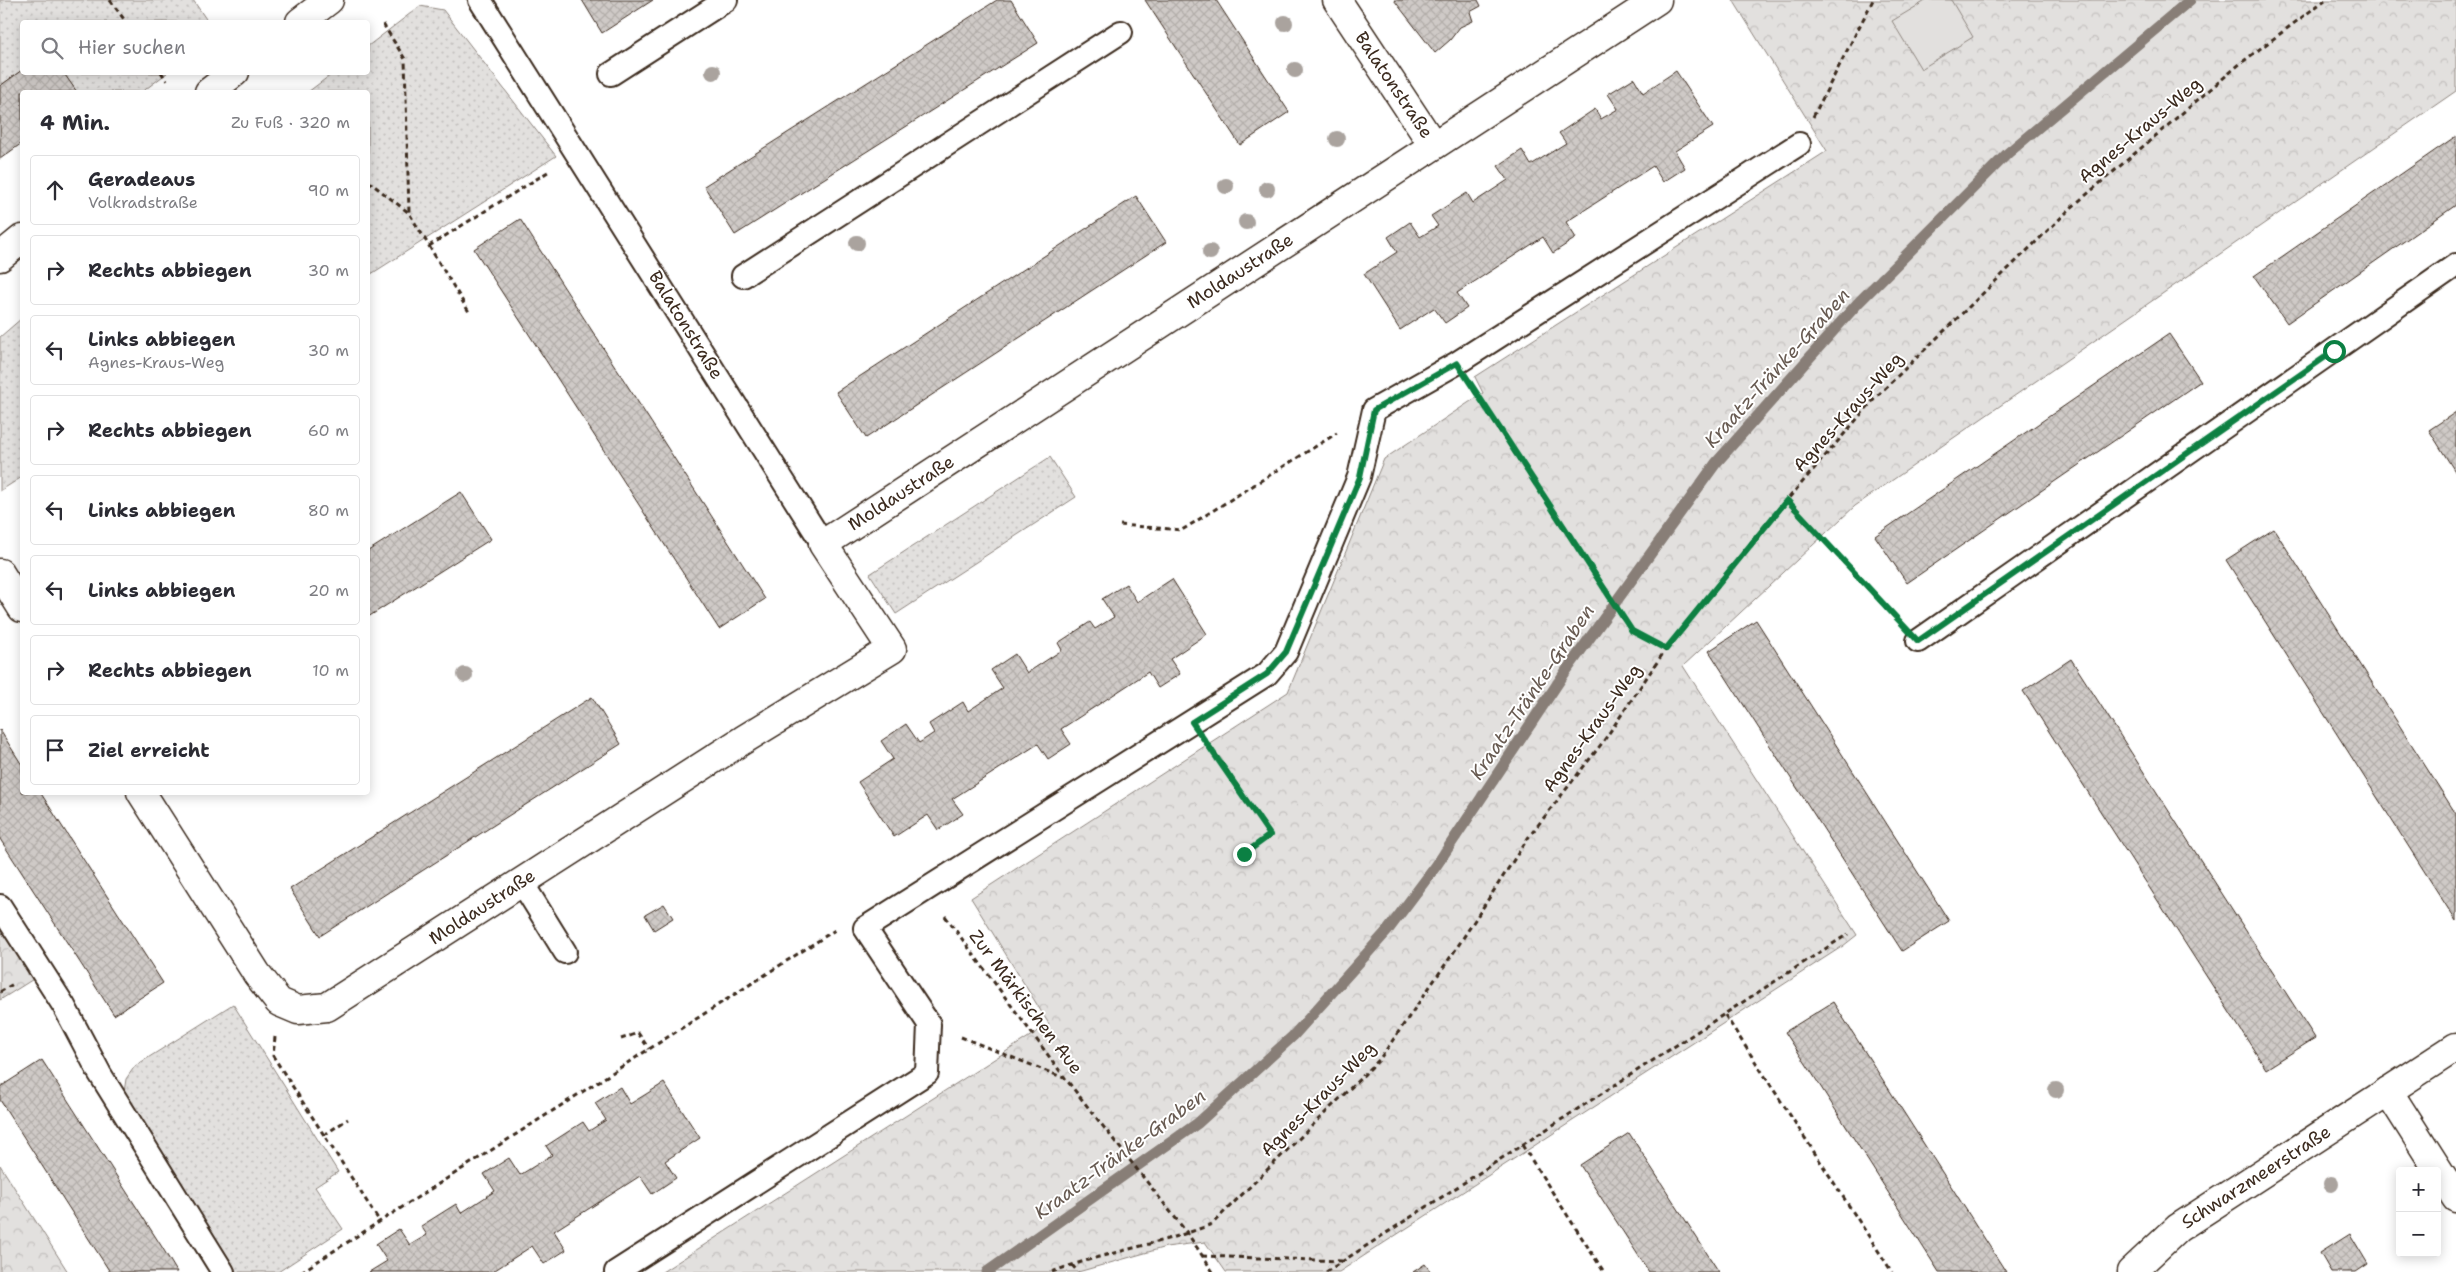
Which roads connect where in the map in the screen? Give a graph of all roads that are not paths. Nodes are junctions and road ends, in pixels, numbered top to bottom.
1 (329, 0) edge
2 (480, 0) edge
3 (726, 0) edge
4 (1337, 0) edge
5 (1658, 0) edge
6 (303, 20) edge
7 (1120, 32) dead end
8 (611, 74) dead end
9 (231, 75) edge
10 (212, 90) edge
11 (1799, 144) road end
12 (1433, 145) junction
13 (20, 241) edge
14 (0, 257) edge
15 (2456, 265) edge
16 (743, 276) dead end
17 (823, 544) junction
18 (0, 573) edge
19 (20, 605) edge
20 (1918, 641) road end
21 (892, 649) joint
22 (143, 795) edge
23 (521, 881) junction
24 (0, 906) edge
25 (566, 952) dead end
26 (2456, 1046) edge
27 (2388, 1091) junction
28 (2456, 1198) edge
29 (223, 1272) edge
30 (616, 1272) edge
31 (2131, 1272) edge

1 - 6 street
2 - 17 lane, Balatonstraße
3 - 8 lane
4 - 12 street, Balatonstraße
5 - 12 street, Moldaustraße
7 - 16 lane
9 - 10 street
11 - 30 lane
12 - 17 street, Moldaustraße
13 - 14 street
15 - 20 lane
17 - 21 street, Balatonstraße
18 - 19 street
21 - 23 street, Moldaustraße
22 - 23 street, Moldaustraße
23 - 25 lane
24 - 29 lane
26 - 27 street, Schwarzmeerstraße
27 - 28 street
27 - 31 street, Schwarzmeerstraße

